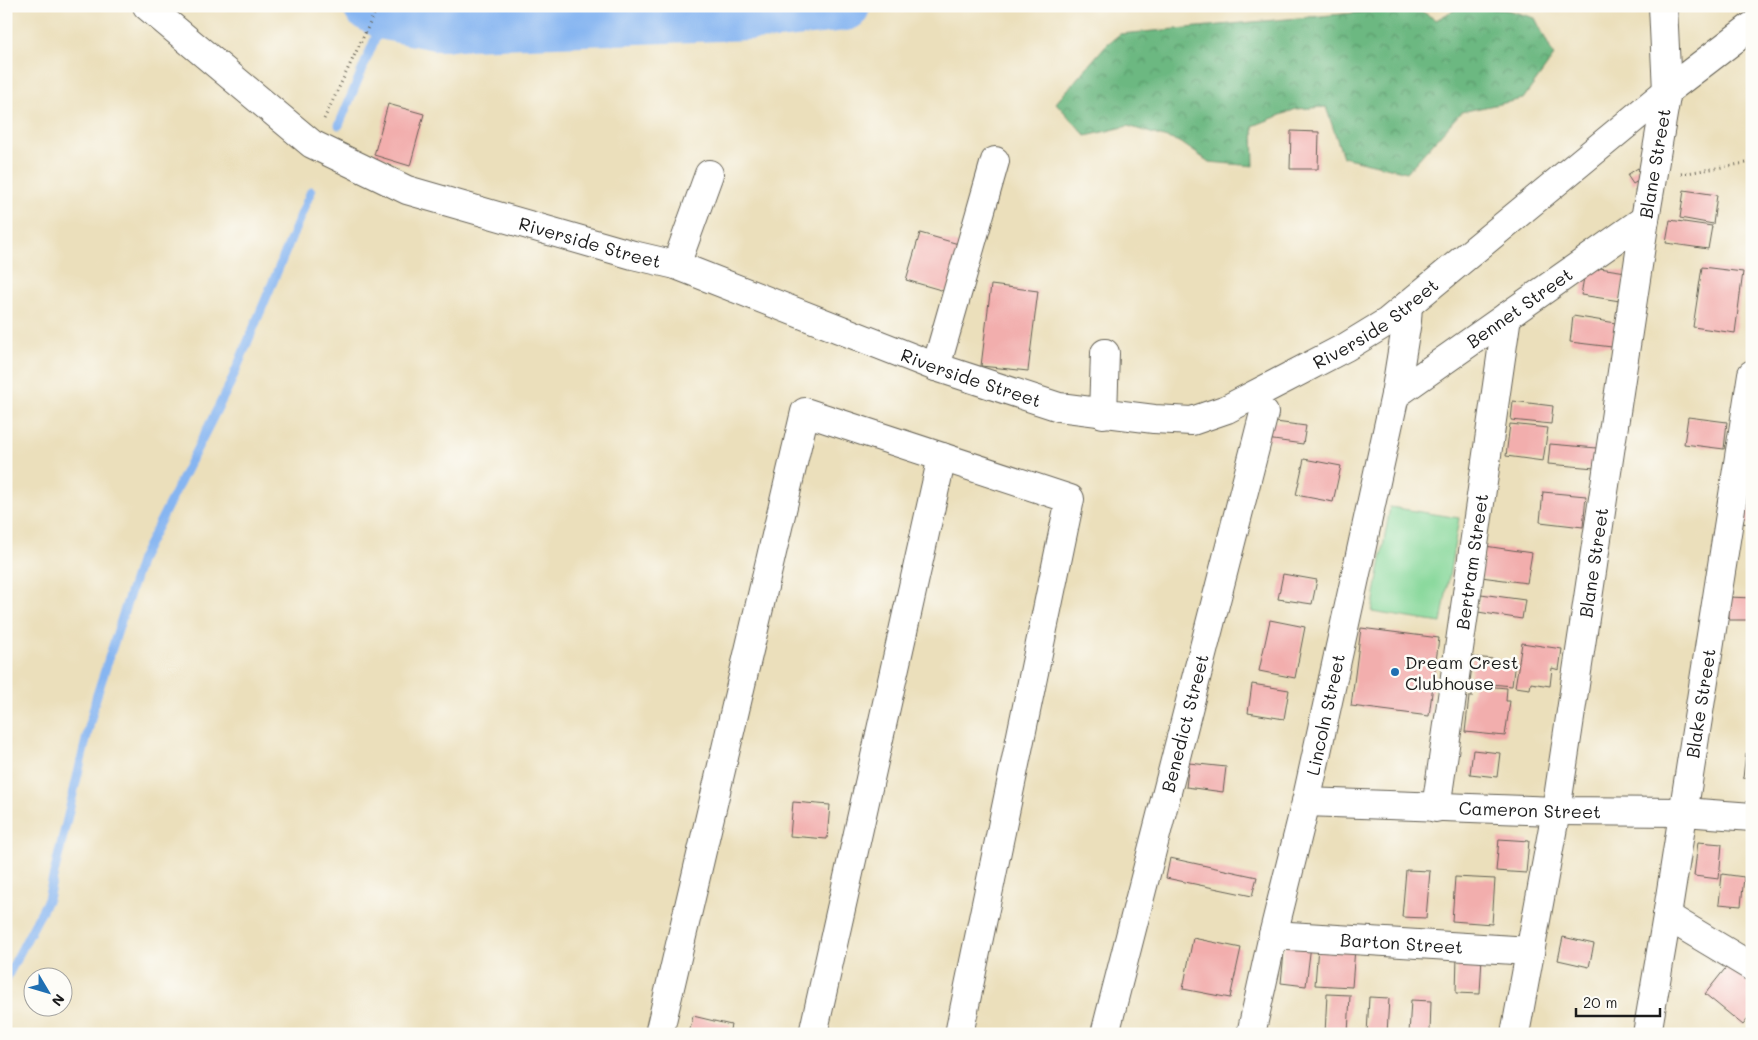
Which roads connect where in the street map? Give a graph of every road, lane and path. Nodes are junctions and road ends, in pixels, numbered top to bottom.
1 (147, 6) edge
2 (378, 6) edge
3 (1662, 6) edge
4 (1752, 26) edge
5 (1667, 90) junction
6 (312, 144) junction
7 (995, 161) dead end
8 (1752, 162) edge
9 (709, 174) dead end
10 (1652, 180) junction
11 (1645, 219) junction
12 (676, 266) junction
13 (1408, 305) junction
14 (1507, 316) junction
15 (1105, 353) dead end
16 (936, 367) junction
17 (1751, 382) edge
18 (1395, 395) junction
19 (1264, 413) dead end
20 (1102, 414) junction
21 (942, 457) junction
22 (1306, 802) junction
23 (1436, 808) junction
24 (1556, 811) junction
25 (1684, 812) junction
26 (1752, 817) edge
27 (1667, 916) junction
28 (1272, 935) junction
29 (1530, 951) junction
30 (1752, 967) edge
31 (659, 1034) edge
32 (813, 1034) edge
33 (959, 1034) edge
34 (1105, 1034) edge
35 (1251, 1034) edge
36 (1515, 1034) edge
37 (1647, 1034) edge

1 - 6 street, Riverside Street
2 - 6 path
3 - 5 street, Blane Street
4 - 5 street, Riverside Street
5 - 10 street, Blane Street
5 - 13 street, Riverside Street
6 - 12 street, Riverside Street
7 - 16 street
8 - 10 path
9 - 12 street
10 - 11 street, Blane Street
11 - 14 street, Bennet Street
11 - 24 street, Blane Street
12 - 16 street, Riverside Street
13 - 18 street, Lincoln Street
13 - 20 street, Riverside Street
14 - 18 street, Bennet Street
14 - 23 street, Bertram Street
15 - 20 street
16 - 20 street, Riverside Street
17 - 25 street, Blake Street
18 - 22 street, Lincoln Street
19 - 34 street, Benedict Street
21 - 31 street
21 - 32 street
21 - 33 street
22 - 23 street, Cameron Street
22 - 28 street, Lincoln Street
23 - 24 street, Cameron Street
24 - 25 street, Cameron Street
24 - 29 street, Blane Street
25 - 26 street, Cameron Street
25 - 27 street, Blake Street
27 - 30 street
27 - 37 street, Blake Street
28 - 29 street, Barton Street
28 - 35 street, Lincoln Street
29 - 36 street, Blane Street

